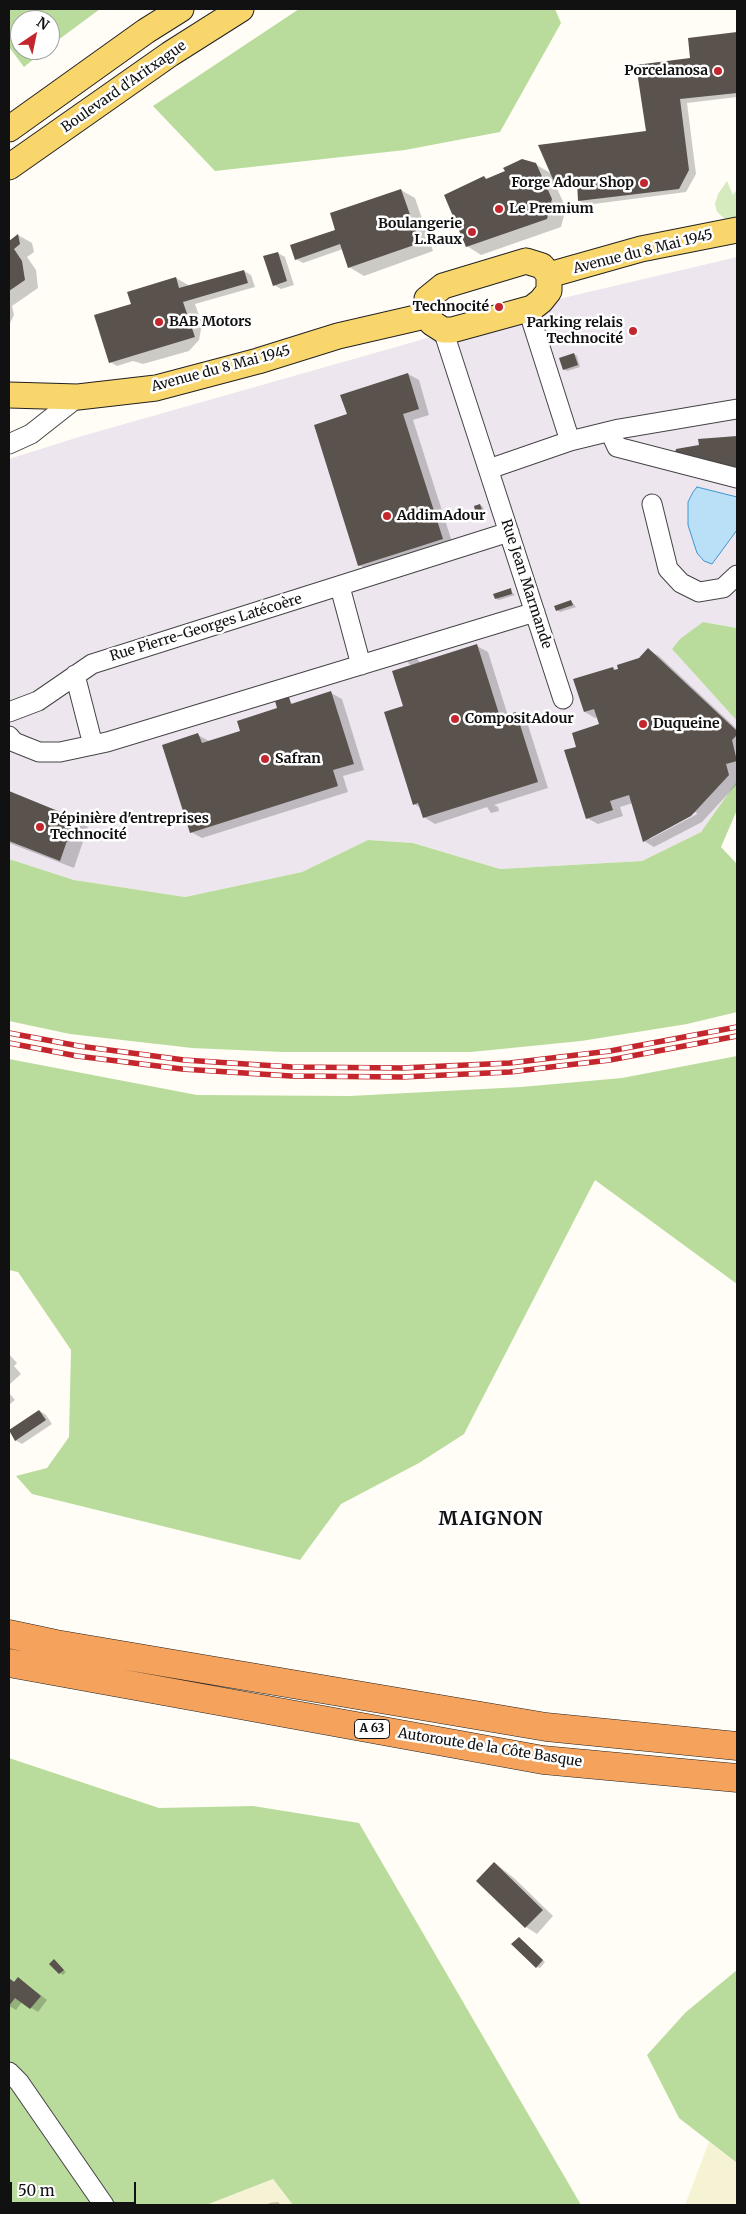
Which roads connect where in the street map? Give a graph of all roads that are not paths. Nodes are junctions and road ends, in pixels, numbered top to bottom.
1 (181, 9) edge
2 (241, 9) edge
3 (9, 129) edge
4 (9, 167) edge
5 (737, 230) edge
6 (549, 276) junction
7 (532, 308) junction
8 (436, 323) junction
9 (9, 395) edge
10 (78, 397) junction
11 (737, 408) edge
12 (610, 432) junction
13 (570, 440) junction
14 (9, 444) edge
15 (489, 469) junction
16 (737, 478) edge
17 (652, 504) dead end
18 (510, 532) junction
19 (737, 575) edge
20 (340, 587) junction
21 (535, 612) junction
22 (361, 665) junction
23 (75, 675) junction
24 (563, 699) dead end
25 (9, 712) edge
26 (9, 736) edge
27 (93, 745) junction
28 (9, 1634) edge
29 (9, 1663) edge
30 (737, 1746) edge
31 (737, 1778) edge
32 (9, 2072) edge
33 (104, 2205) edge

1 - 3 main road
2 - 4 main road, Boulevard d'Aritxague
5 - 6 main road, Avenue du 8 Mai 1945
6 - 7 main road
6 - 8 main road
7 - 8 main road, Avenue du 8 Mai 1945
7 - 13 street
8 - 10 main road, Avenue du 8 Mai 1945
8 - 15 street, Rue Jean Marmande
9 - 10 main road, Avenue du 8 Mai 1945
10 - 14 street
11 - 12 street
12 - 13 street
12 - 16 street
13 - 15 street
15 - 18 street, Rue Jean Marmande
17 - 19 street
18 - 20 street, Rue Pierre-Georges Latécoère
18 - 21 street, Rue Jean Marmande
20 - 22 street
20 - 23 street, Rue Pierre-Georges Latécoère
21 - 22 street
21 - 24 street, Rue Jean Marmande
22 - 27 street
23 - 25 street, Rue Pierre-Georges Latécoère
23 - 27 street
26 - 27 street
28 - 30 highway, A 63
29 - 31 highway, Autoroute de la Côte Basque / A 63
32 - 33 street

